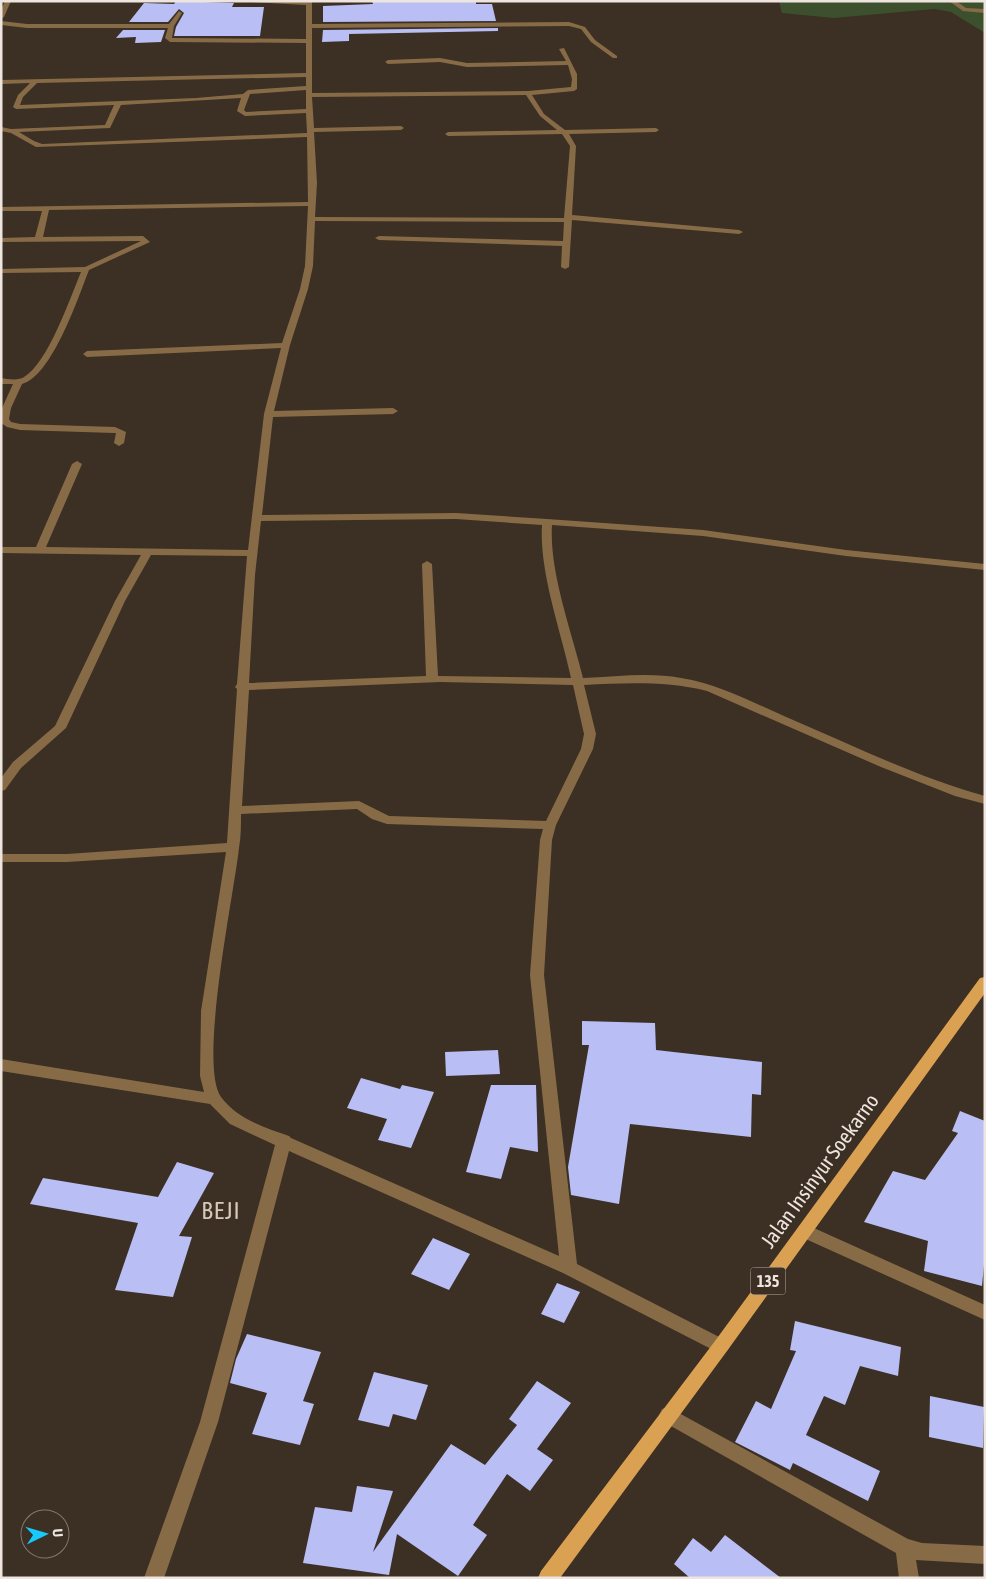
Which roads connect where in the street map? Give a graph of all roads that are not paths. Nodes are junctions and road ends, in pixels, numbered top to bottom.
1 (8, 1) edge
2 (233, 1) edge
3 (952, 1) edge
4 (309, 2) edge
5 (985, 11) edge
6 (179, 12) dead end
7 (1, 17) edge
8 (1, 23) edge
9 (171, 26) junction
10 (310, 26) junction
11 (308, 41) junction
12 (562, 49) dead end
13 (615, 57) dead end
14 (388, 62) dead end
15 (570, 62) junction
16 (1, 82) edge
17 (34, 83) junction
18 (310, 86) junction
19 (528, 93) junction
20 (245, 96) junction
21 (119, 102) junction
22 (310, 111) junction
23 (401, 128) dead end
24 (1, 129) edge
25 (225, 129) dead end
26 (14, 130) junction
27 (656, 130) dead end
28 (564, 132) junction
29 (311, 133) junction
30 (448, 134) dead end
31 (225, 139) junction
32 (313, 204) junction
33 (46, 208) junction
34 (1, 209) edge
35 (311, 219) junction
36 (569, 219) junction
37 (739, 232) dead end
38 (379, 238) dead end
39 (1, 240) edge
40 (38, 240) junction
41 (568, 244) junction
42 (565, 266) dead end
43 (86, 268) junction
44 (1, 271) edge
45 (286, 344) junction
46 (87, 354) dead end
47 (1, 381) edge
48 (19, 382) junction
49 (393, 411) dead end
50 (269, 414) junction
51 (2, 415) edge
52 (119, 443) dead end
53 (76, 464) dead end
54 (257, 518) junction
55 (547, 522) junction
56 (1, 550) edge
57 (40, 550) junction
58 (147, 553) junction
59 (252, 553) junction
60 (426, 564) dead end
61 (985, 567) edge
62 (432, 679) junction
63 (577, 682) junction
64 (242, 687) junction
65 (1, 787) edge
66 (985, 800) edge
67 (236, 810) junction
68 (550, 824) junction
69 (233, 847) junction
70 (1, 858) edge
71 (985, 982) edge
72 (1, 1066) edge
73 (214, 1099) junction
74 (284, 1140) junction
75 (805, 1231) junction
76 (569, 1268) junction
77 (985, 1313) edge
78 (721, 1346) junction
79 (668, 1415) junction
80 (905, 1548) junction
81 (985, 1555) edge
82 (154, 1578) edge
83 (548, 1578) edge
84 (909, 1578) edge

1 - 7 street
2 - 4 street
3 - 5 street
4 - 10 street
6 - 9 street
8 - 9 street
9 - 11 street
10 - 11 street
10 - 13 street
11 - 18 street
12 - 15 street
14 - 15 street
15 - 19 street
16 - 17 street
17 - 18 street
17 - 21 street
18 - 19 street
18 - 20 street
18 - 22 street
19 - 28 street
20 - 21 street
20 - 22 street
21 - 26 street
22 - 29 street
23 - 29 street
24 - 26 street
25 - 31 street
26 - 31 street
27 - 28 street
28 - 30 street
28 - 36 street
29 - 31 street
29 - 32 street
32 - 33 street
32 - 35 street
33 - 34 street
33 - 40 street
35 - 36 street
35 - 45 street
36 - 37 street
36 - 41 street
38 - 41 street
39 - 40 street
40 - 43 street
41 - 42 street
43 - 44 street
43 - 48 street
45 - 46 street
45 - 50 street
47 - 48 street
48 - 51 street
49 - 50 street
50 - 54 street
51 - 52 street
53 - 57 street
54 - 55 street
54 - 59 street
55 - 61 street
55 - 63 street
56 - 57 street
57 - 58 street
58 - 59 street
58 - 65 street
59 - 64 street
60 - 62 street
62 - 63 street
62 - 64 street
63 - 66 street
63 - 68 street
64 - 67 street
67 - 68 street
67 - 69 street
68 - 76 street
69 - 70 street
69 - 73 street
71 - 75 main road, Jalan Insinyur Soekarno / 135
72 - 73 street
73 - 74 street
74 - 76 street
74 - 82 street
75 - 77 street
75 - 78 main road, Jalan Insinyur Soekarno / 135
76 - 78 street
78 - 79 main road, Jalan Insinyur Soekarno / 135
79 - 80 street
79 - 83 main road, Jalan Insinyur Soekarno / 135
80 - 81 street
80 - 84 street

